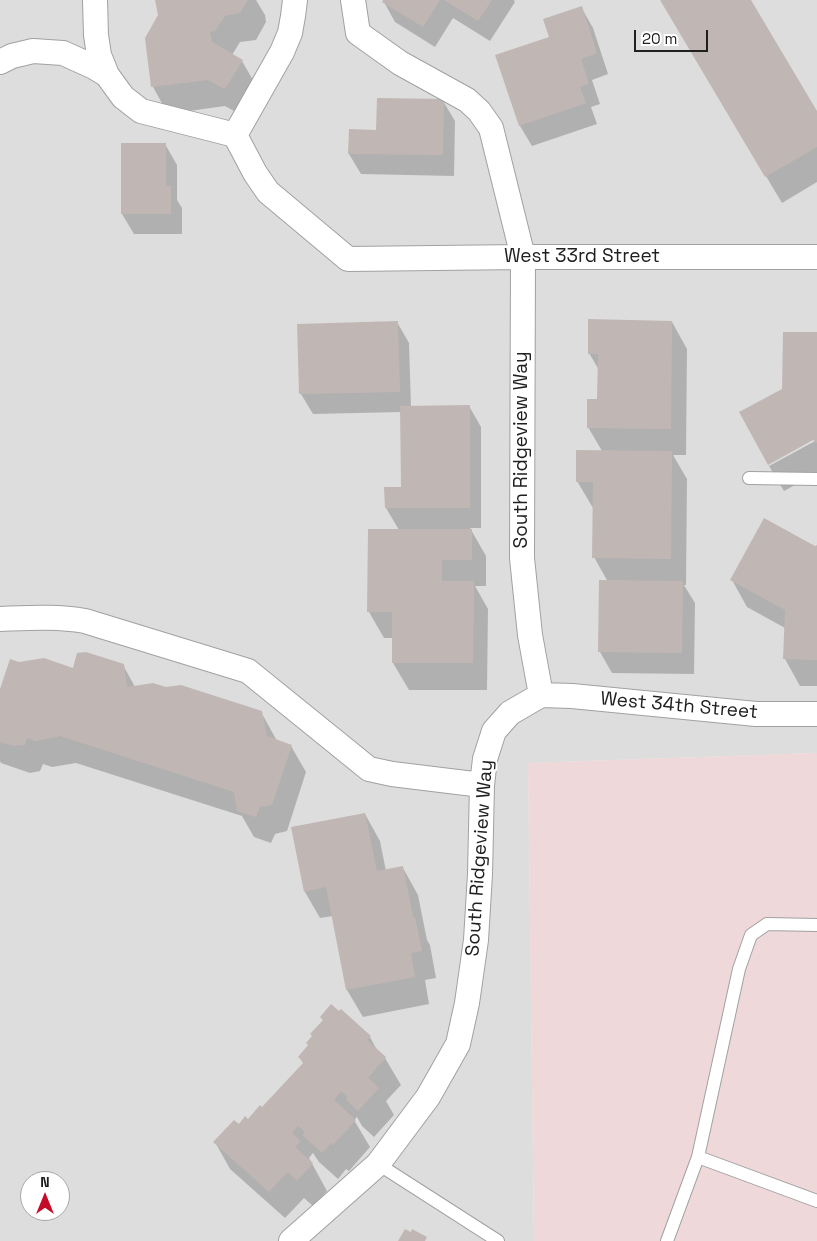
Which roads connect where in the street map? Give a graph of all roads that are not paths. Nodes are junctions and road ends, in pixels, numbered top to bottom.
1 (95, 0) edge
2 (295, 0) edge
3 (353, 0) edge
4 (0, 62) edge
5 (107, 75) junction
6 (235, 135) junction
7 (522, 256) junction
8 (817, 257) edge
9 (749, 478) dead end
10 (817, 479) edge
11 (0, 619) edge
12 (541, 695) junction
13 (817, 714) edge
14 (482, 785) junction
15 (817, 925) edge
16 (698, 1157) junction
17 (378, 1164) junction
18 (817, 1201) edge
19 (291, 1241) edge
20 (498, 1241) edge
21 (667, 1241) edge

1 - 5 street
2 - 6 street
3 - 7 street, South Ridgeview Way
4 - 5 street
5 - 6 street
6 - 7 street, West 33rd Street
7 - 8 street, West 33rd Street
7 - 12 street, South Ridgeview Way
9 - 10 lane
11 - 14 street
12 - 13 street, West 34th Street
12 - 14 street, South Ridgeview Way
14 - 17 street, South Ridgeview Way
15 - 16 lane
16 - 18 lane
16 - 21 lane
17 - 19 street, South Ridgeview Way
17 - 20 lane

